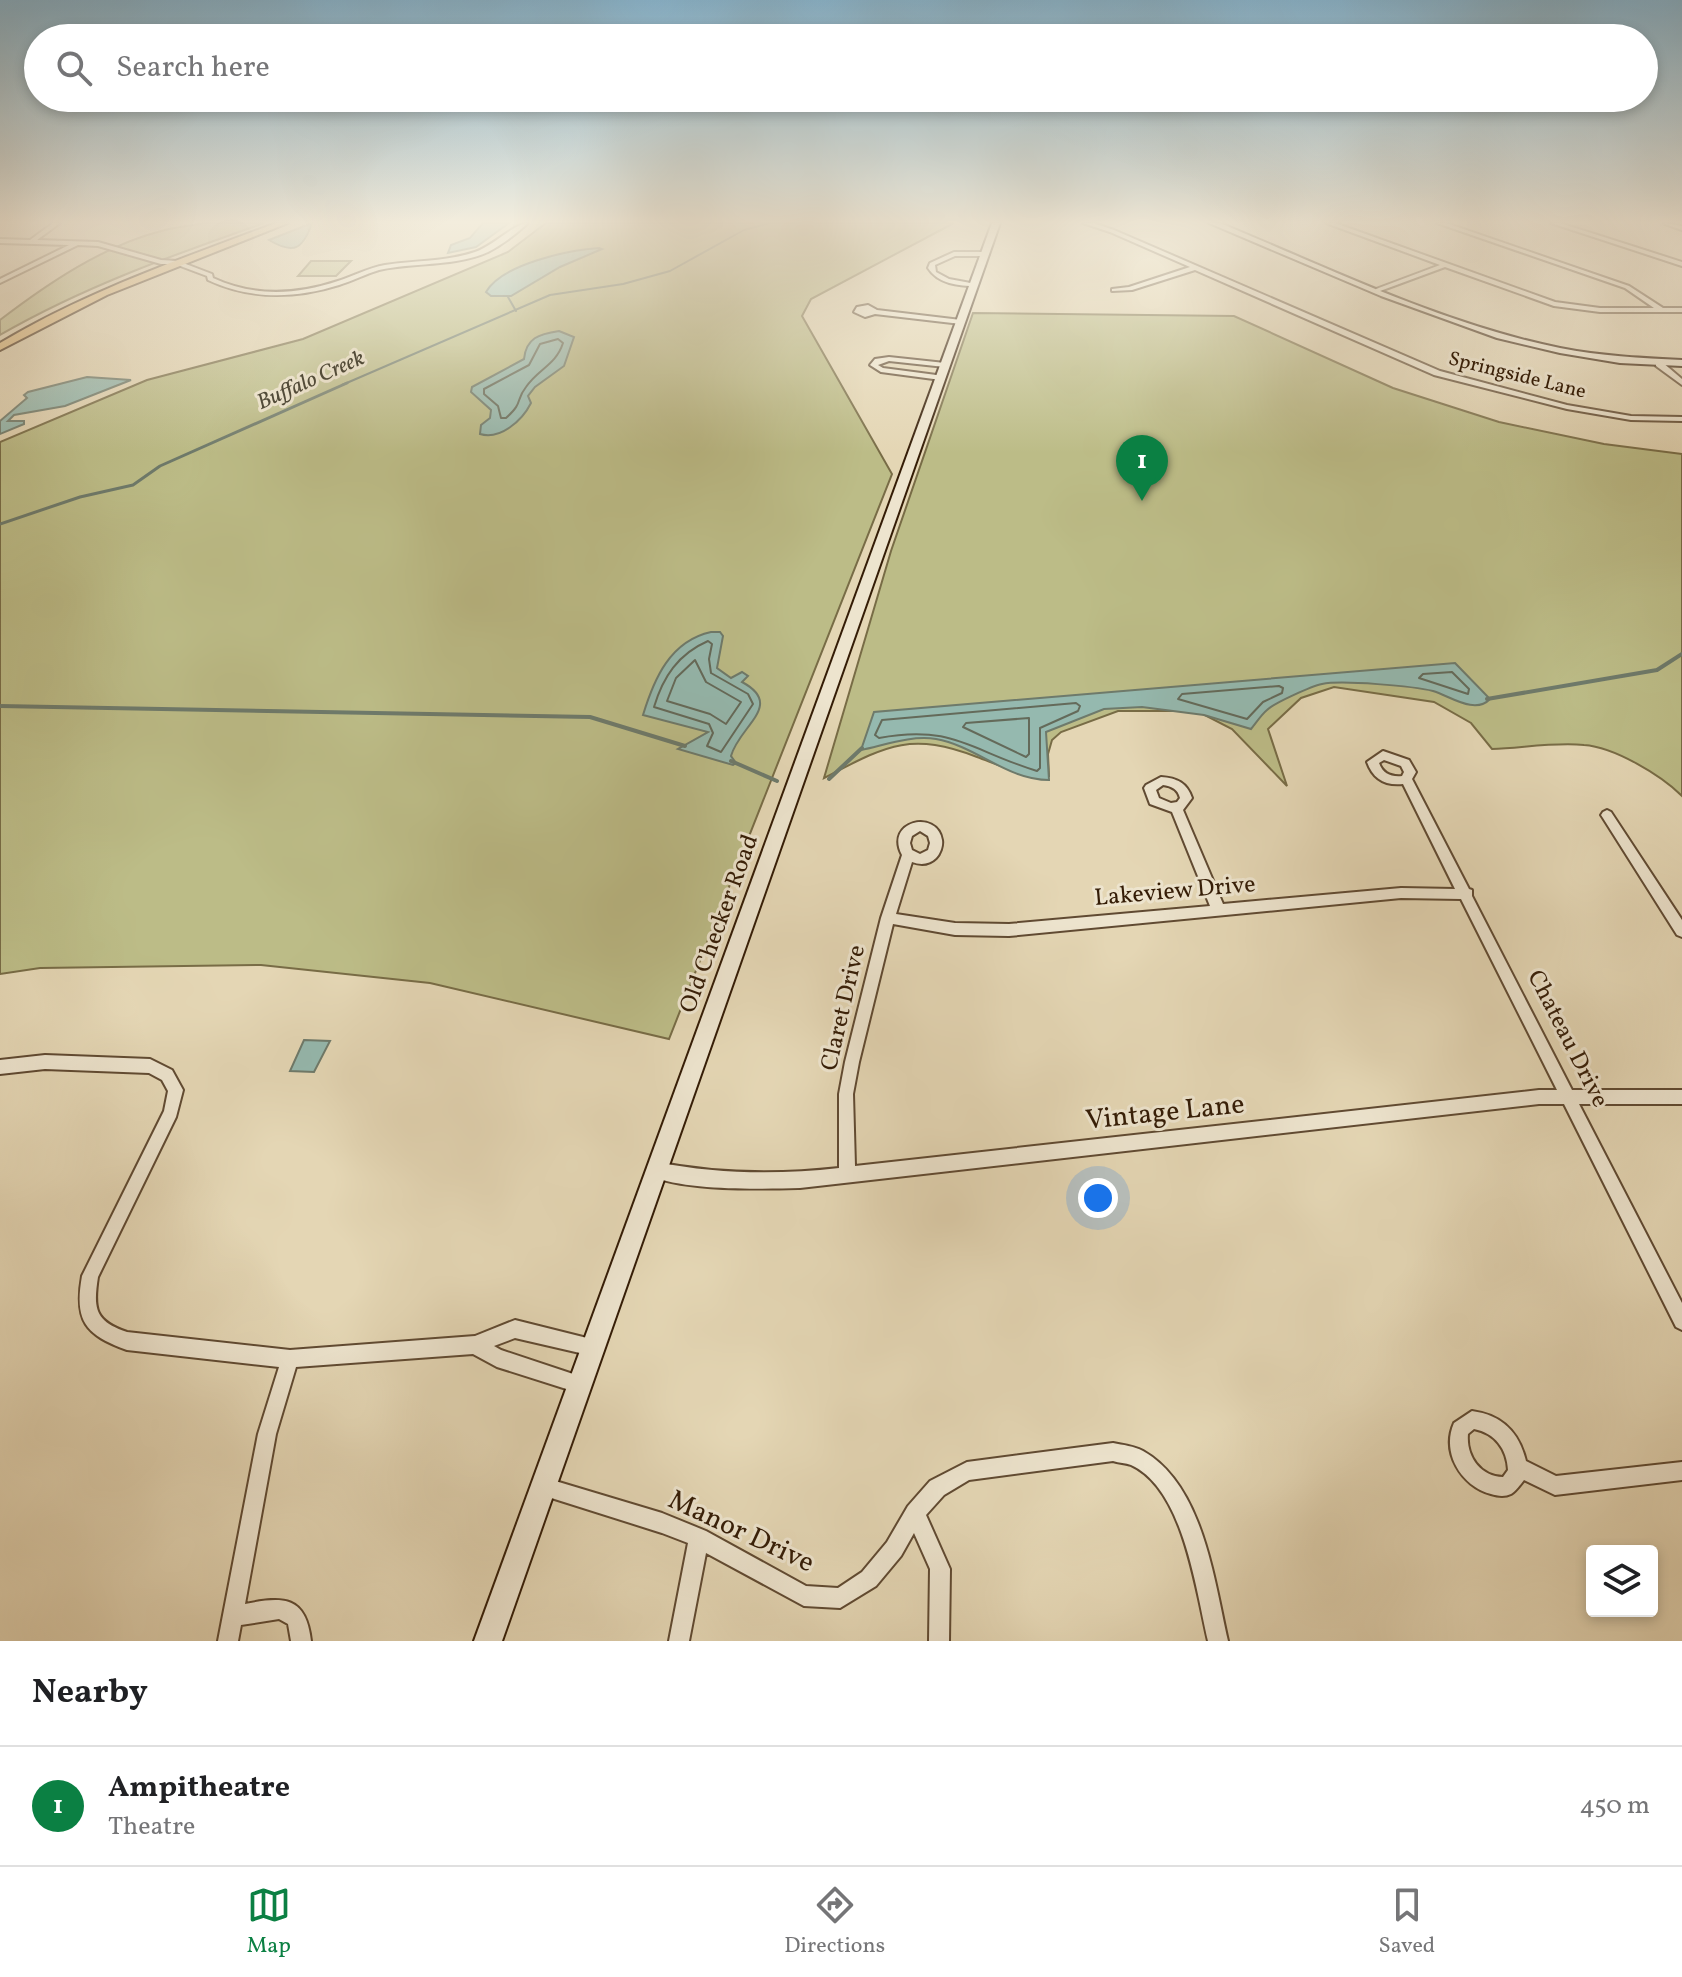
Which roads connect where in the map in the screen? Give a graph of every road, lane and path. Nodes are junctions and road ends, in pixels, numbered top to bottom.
1 (71, 300) edge
2 (88, 300) edge
3 (969, 300) edge
4 (1267, 300) edge
5 (1403, 300) edge
6 (1541, 300) edge
7 (1646, 300) edge
8 (1661, 310) junction
9 (1682, 310) edge
10 (875, 312) dead end
11 (961, 322) junction
12 (0, 337) edge
13 (0, 347) edge
14 (1682, 363) edge
15 (1659, 364) junction
16 (943, 371) junction
17 (1682, 383) edge
18 (1682, 419) edge
19 (1406, 779) dead end
20 (1176, 808) dead end
21 (1607, 815) dead end
22 (908, 854) dead end
23 (1467, 894) junction
24 (1218, 909) junction
25 (888, 918) junction
26 (1682, 931) edge
27 (0, 1067) edge
28 (1569, 1097) junction
29 (1682, 1097) edge
30 (656, 1170) junction
31 (847, 1175) junction
32 (1682, 1321) edge
33 (475, 1345) junction
34 (593, 1347) junction
35 (290, 1359) junction
36 (579, 1384) junction
37 (1518, 1467) dead end
38 (1682, 1471) edge
39 (542, 1486) junction
40 (915, 1513) junction
41 (699, 1538) junction
42 (233, 1616) junction
43 (228, 1641) edge
44 (301, 1641) edge
45 (488, 1641) edge
46 (679, 1641) edge
47 (939, 1641) edge
48 (1218, 1641) edge

1 - 12 main road
2 - 13 main road
3 - 11 street, Old Checker Road
4 - 18 street, Springside Lane
5 - 15 street
6 - 8 street
7 - 8 street
8 - 9 street
10 - 11 street
11 - 16 street, Old Checker Road
14 - 15 street
15 - 17 street
16 - 16 street
16 - 30 street, Old Checker Road
19 - 23 street, Chateau Drive
20 - 24 street
21 - 26 street
22 - 25 street, Claret Drive
23 - 24 street, Lakeview Drive
23 - 28 street, Chateau Drive
24 - 25 street, Lakeview Drive
25 - 31 street, Claret Drive
27 - 35 street
28 - 29 street, Vintage Lane
28 - 31 street, Vintage Lane
28 - 32 street, Chateau Drive
30 - 31 street, Vintage Lane
30 - 34 street, Old Checker Road
33 - 34 street
33 - 35 street
33 - 36 street
34 - 36 street, Old Checker Road
35 - 42 street
36 - 39 street, Old Checker Road
37 - 38 street
39 - 41 street, Manor Drive
39 - 45 street, Old Checker Road
40 - 41 street, Manor Drive
40 - 47 street
40 - 48 street, Manor Drive
41 - 46 street
42 - 43 street
42 - 44 street

